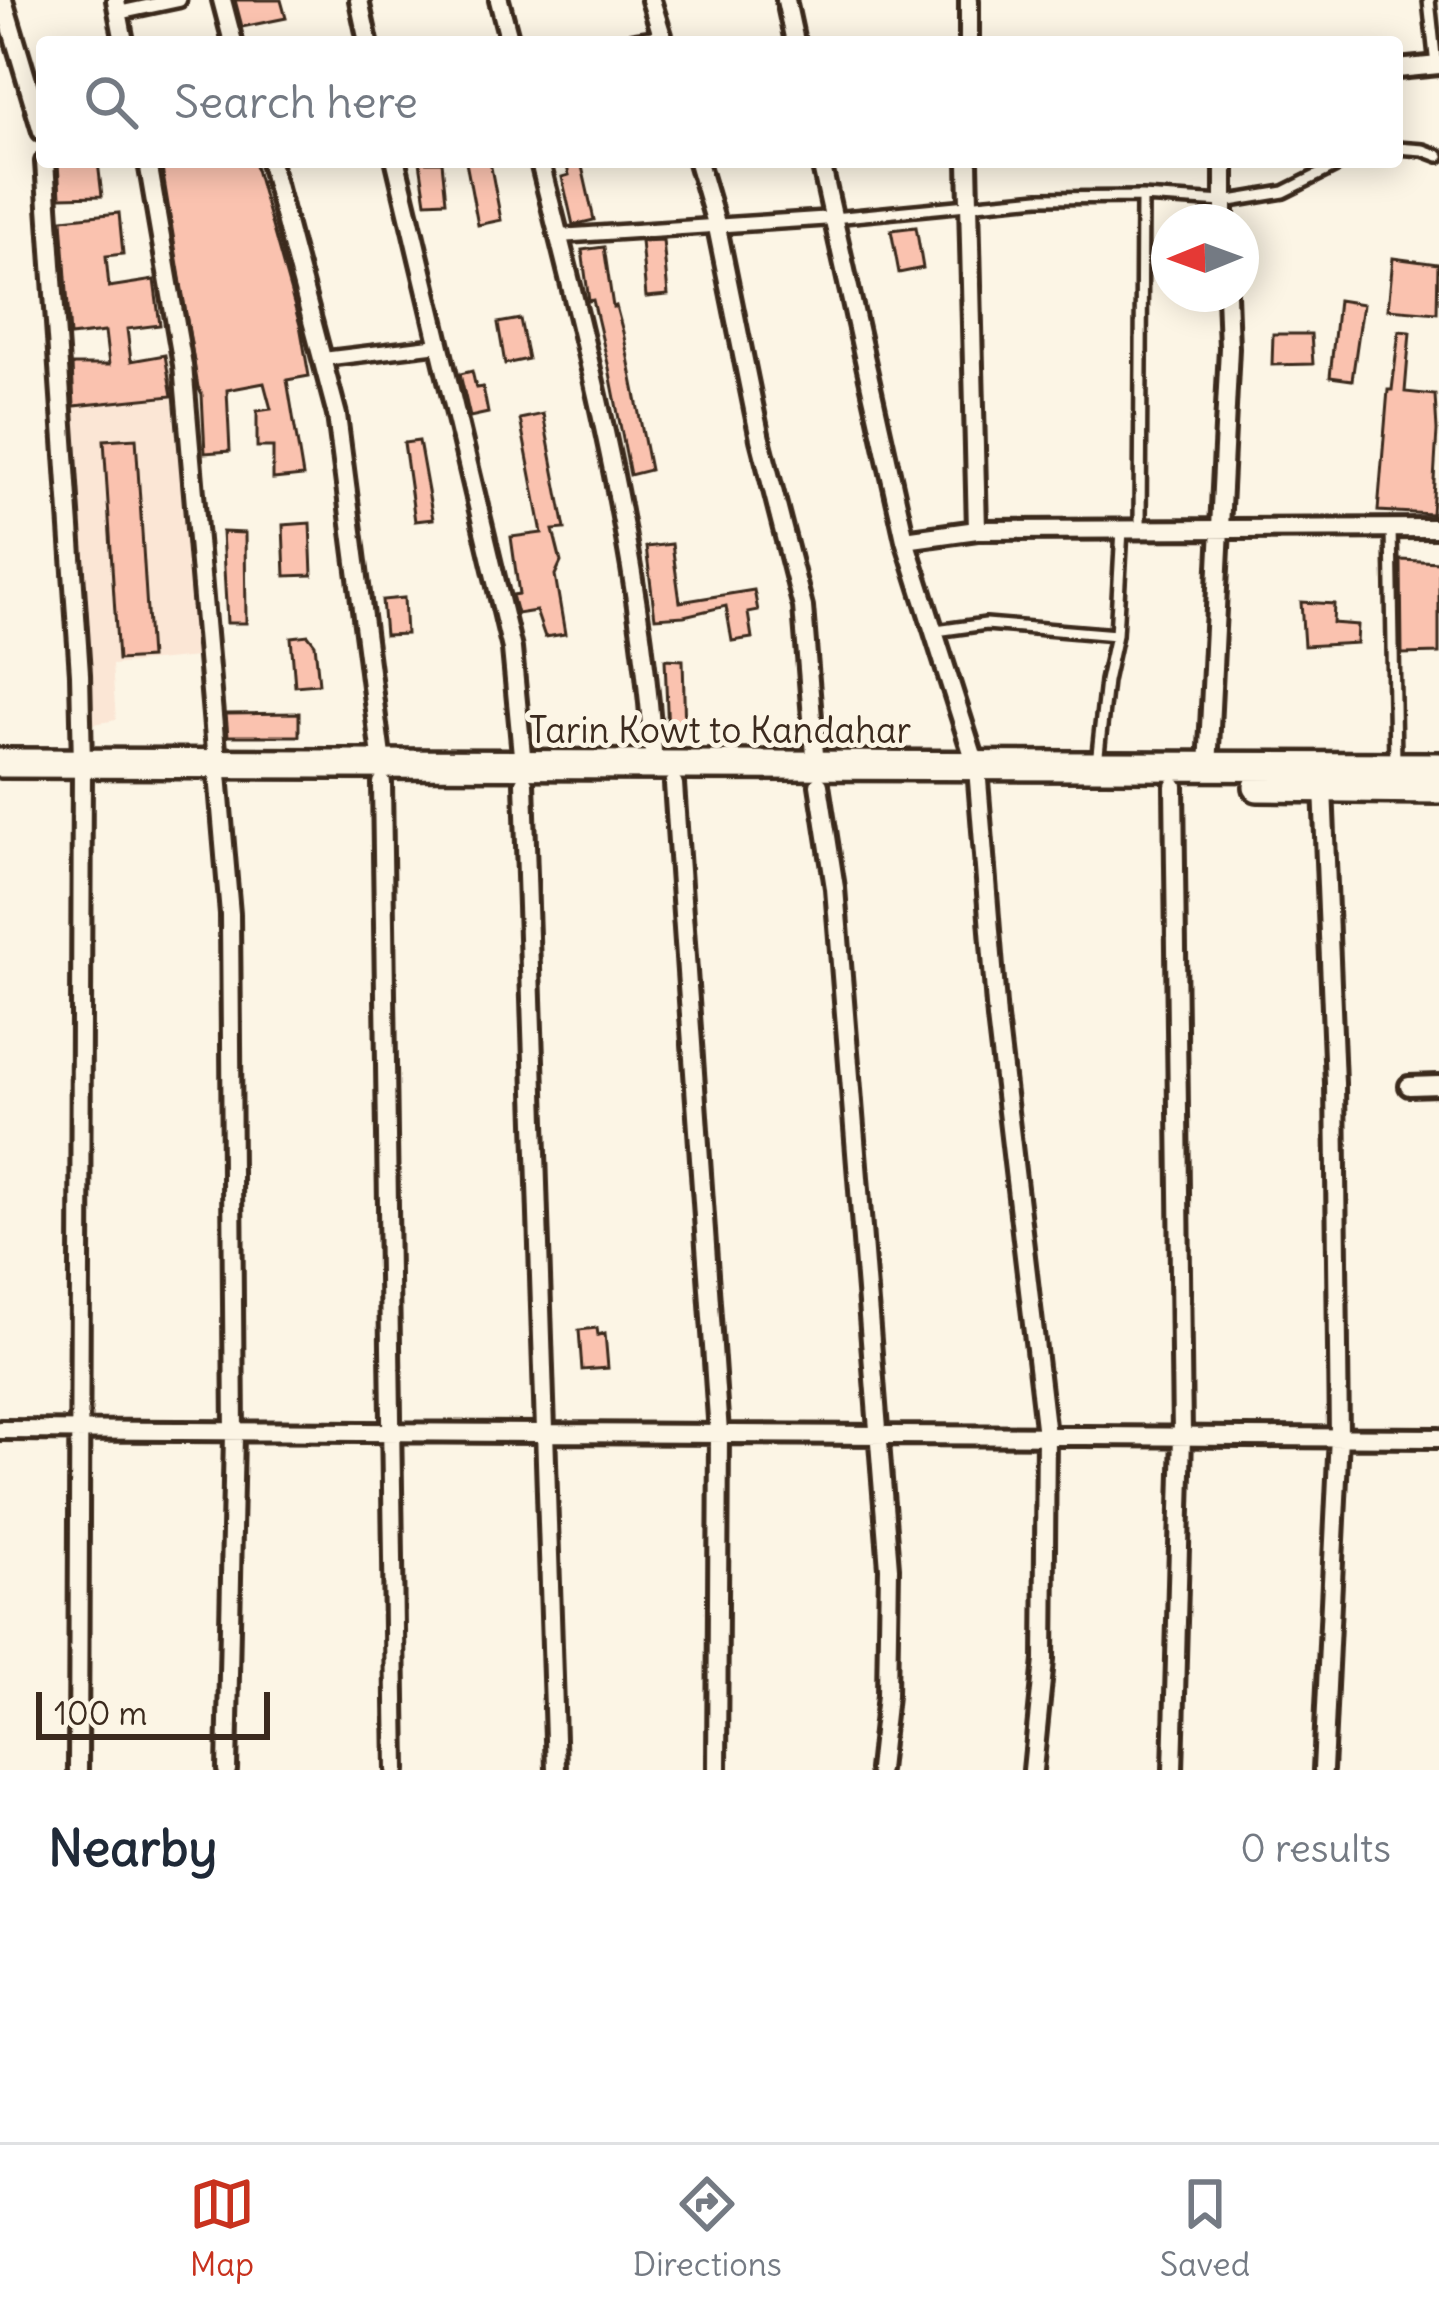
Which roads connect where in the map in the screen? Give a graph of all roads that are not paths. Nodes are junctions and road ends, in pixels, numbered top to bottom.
1 (3, 0) edge
2 (178, 0) edge
3 (222, 0) edge
4 (359, 0) edge
5 (499, 0) edge
6 (651, 0) edge
7 (786, 0) edge
8 (969, 0) edge
9 (1429, 0) edge
10 (117, 6) edge
11 (123, 36) edge
12 (231, 36) edge
13 (367, 36) edge
14 (508, 36) edge
15 (662, 36) edge
16 (794, 36) edge
17 (969, 36) edge
18 (1438, 65) edge
19 (1403, 68) edge
20 (36, 111) edge
21 (1403, 148) edge
22 (1439, 157) edge
23 (45, 168) edge
24 (149, 168) edge
25 (272, 168) edge
26 (397, 168) edge
27 (542, 168) edge
28 (700, 168) edge
29 (821, 168) edge
30 (968, 168) edge
31 (1224, 168) edge
32 (1332, 168) edge
33 (1142, 197) junction
34 (1224, 202) junction
35 (967, 206) junction
36 (832, 218) junction
37 (717, 227) junction
38 (559, 236) junction
39 (1228, 312) edge
40 (439, 345) junction
41 (323, 359) junction
42 (1131, 528) junction
43 (1222, 528) junction
44 (1391, 528) junction
45 (1439, 528) edge
46 (977, 530) junction
47 (904, 540) junction
48 (936, 632) junction
49 (1116, 635) junction
50 (0, 763) edge
51 (1439, 767) edge
52 (1096, 768) junction
53 (1208, 768) junction
54 (1395, 768) junction
55 (82, 773) junction
56 (217, 773) junction
57 (382, 774) junction
58 (523, 774) junction
59 (664, 775) junction
60 (818, 776) junction
61 (978, 777) junction
62 (0, 781) edge
63 (1174, 786) junction
64 (1322, 787) junction
65 (1439, 789) edge
66 (1439, 1085) edge
67 (1408, 1086) dead end
68 (0, 1430) edge
69 (391, 1431) junction
70 (80, 1432) junction
71 (547, 1432) junction
72 (719, 1433) junction
73 (879, 1433) junction
74 (234, 1434) junction
75 (1046, 1435) junction
76 (1182, 1436) junction
77 (1339, 1436) junction
78 (1439, 1438) edge
79 (78, 1770) edge
80 (227, 1770) edge
81 (396, 1770) edge
82 (556, 1770) edge
83 (717, 1770) edge
84 (879, 1770) edge
85 (1034, 1770) edge
86 (1173, 1770) edge
87 (1323, 1770) edge

1 - 20 street
2 - 10 street
3 - 12 street
4 - 13 street
5 - 14 street
6 - 15 street
7 - 16 street
8 - 17 street
9 - 18 lane
10 - 11 street
18 - 19 street
21 - 22 lane
23 - 55 street
24 - 56 street
25 - 41 street
26 - 40 street
27 - 38 street
28 - 37 street
29 - 36 street
30 - 35 street
31 - 34 street
32 - 34 lane
33 - 34 lane
33 - 35 lane
33 - 42 lane
35 - 36 lane
35 - 46 street
36 - 37 street
36 - 47 street
37 - 38 street
37 - 60 street
38 - 59 street
39 - 43 street
40 - 41 street
40 - 58 street
41 - 57 street
42 - 43 street
42 - 46 street
42 - 49 lane
43 - 44 street
43 - 53 street
44 - 45 street
44 - 54 lane
46 - 47 street
47 - 48 street
48 - 49 lane
48 - 61 street
49 - 52 lane
50 - 55 main road, Tarin Kowt to Kandahar
51 - 54 main road, Tarin Kowt to Kandahar
52 - 53 main road, Tarin Kowt to Kandahar
52 - 61 main road, Tarin Kowt to Kandahar
53 - 54 main road, Tarin Kowt to Kandahar
55 - 56 main road, Tarin Kowt to Kandahar
55 - 62 main road, Tarin Kowt to Kandahar
55 - 70 street
56 - 57 main road, Tarin Kowt to Kandahar
56 - 74 street
57 - 58 main road, Tarin Kowt to Kandahar
57 - 69 street
58 - 59 main road, Tarin Kowt to Kandahar
58 - 71 street
59 - 60 main road, Tarin Kowt to Kandahar
59 - 72 street
60 - 61 main road, Tarin Kowt to Kandahar
60 - 73 street
61 - 63 main road, Tarin Kowt to Kandahar
61 - 75 street
63 - 64 main road, Tarin Kowt to Kandahar
63 - 76 street
64 - 65 main road, Tarin Kowt to Kandahar
64 - 77 street
66 - 67 street
68 - 70 street
69 - 71 street
69 - 74 street
69 - 81 street
70 - 74 street
70 - 79 street
71 - 72 street
71 - 82 street
72 - 73 street
72 - 83 street
73 - 75 street
73 - 84 street
74 - 80 street
75 - 76 street
75 - 85 street
76 - 77 street
76 - 86 street
77 - 78 street
77 - 87 street

